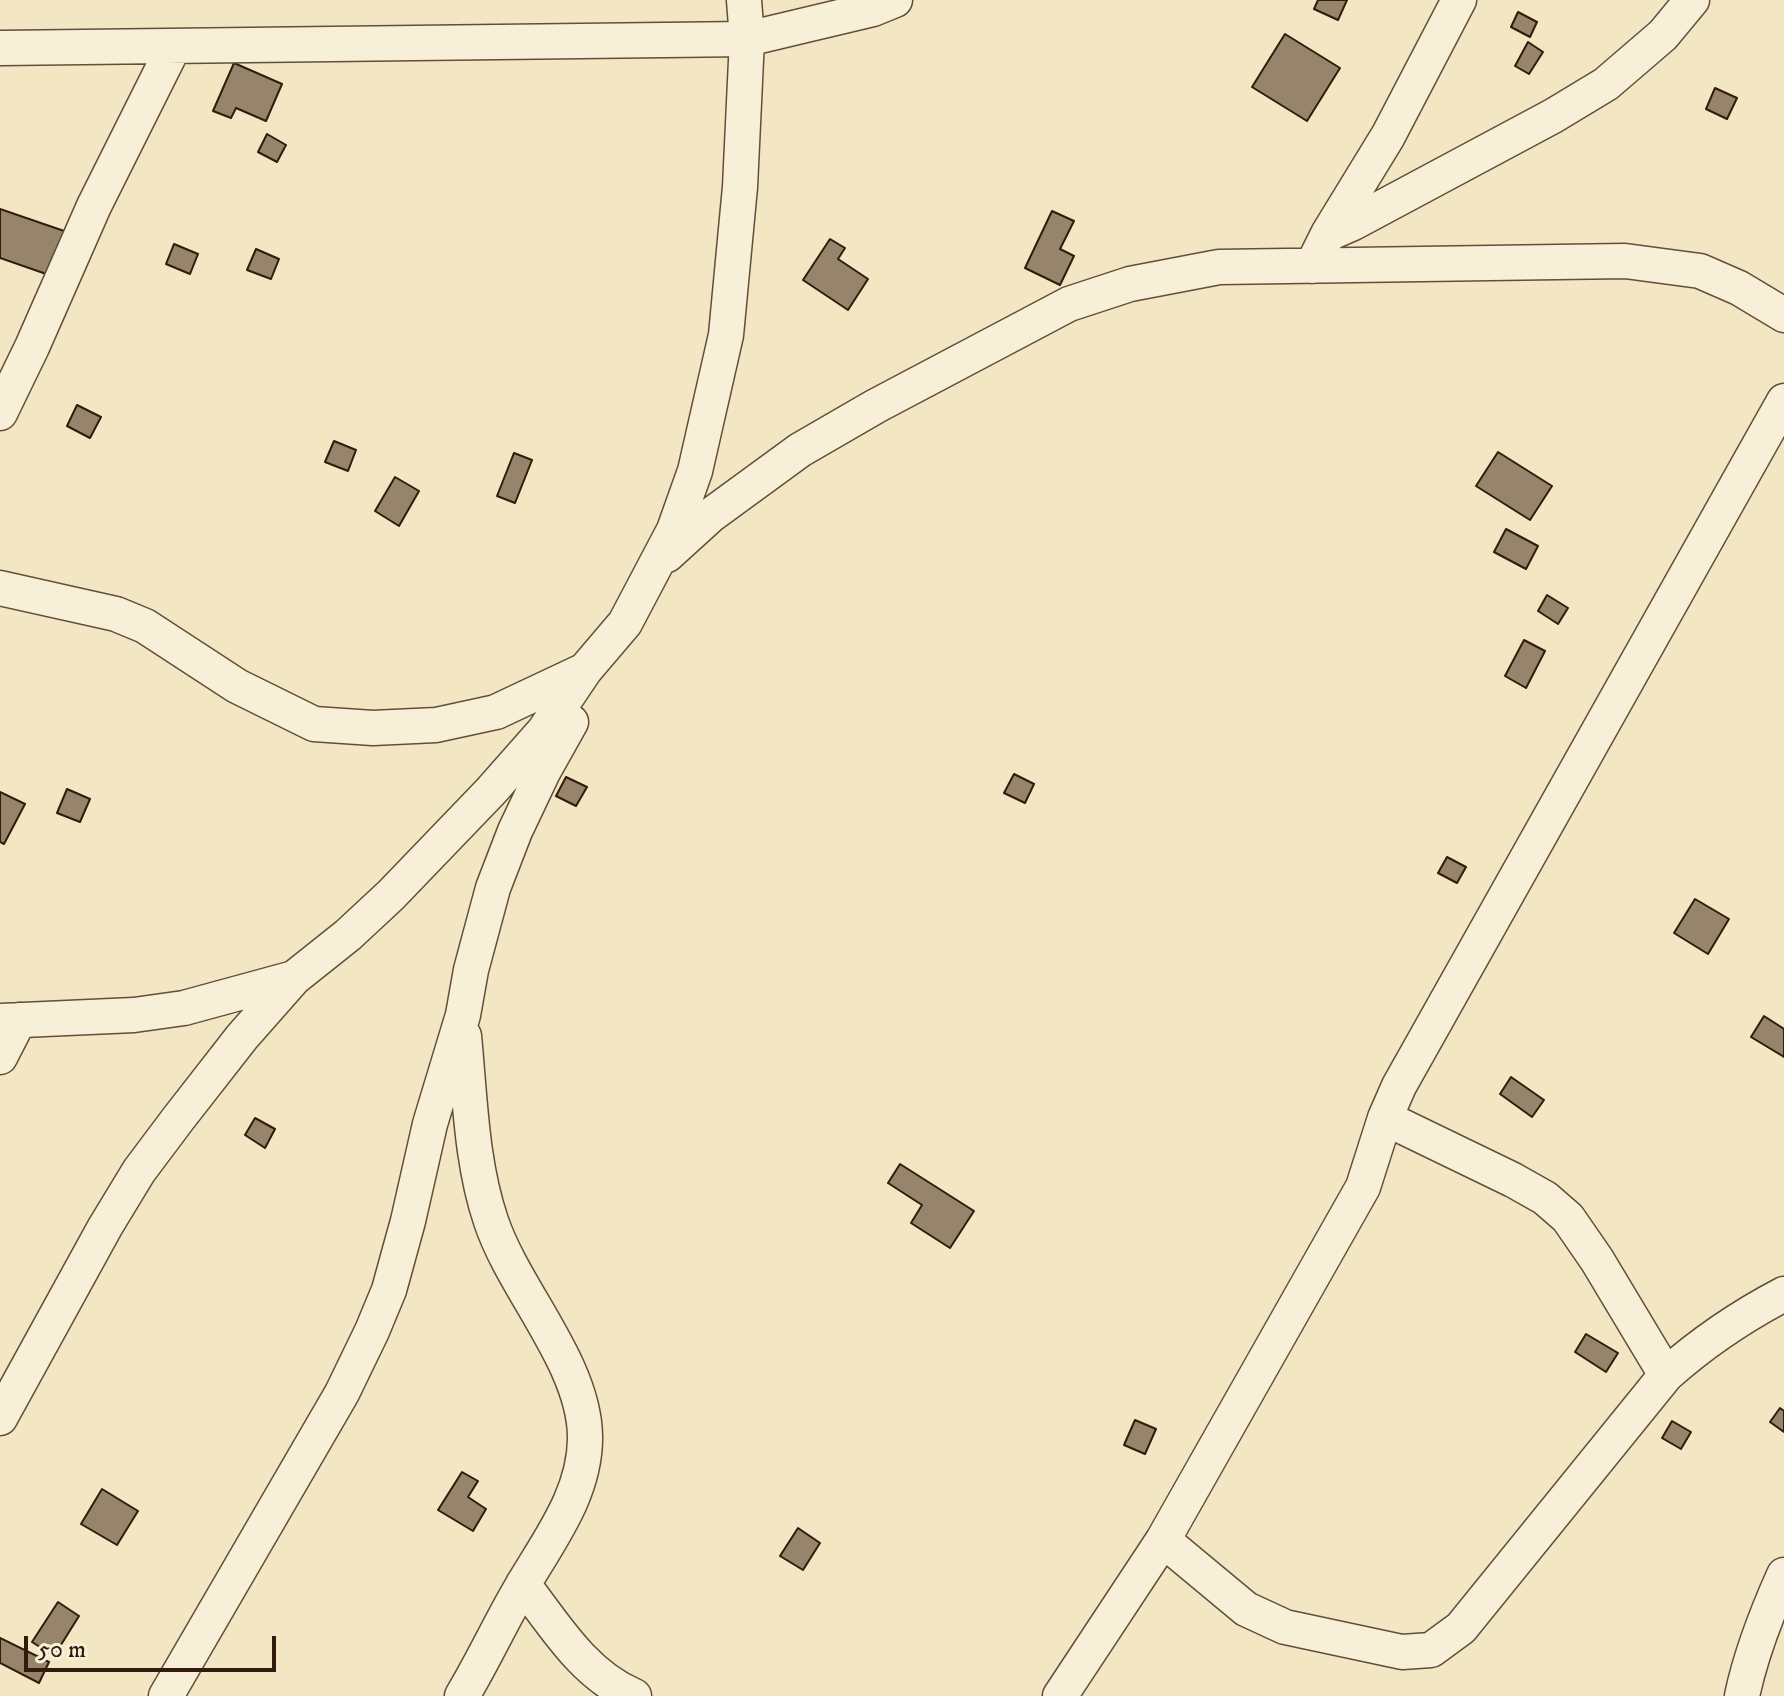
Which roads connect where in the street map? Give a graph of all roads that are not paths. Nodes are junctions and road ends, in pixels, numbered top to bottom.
1 (744, 0) edge
2 (895, 0) edge
3 (1459, 0) edge
4 (1692, 0) edge
5 (747, 39) junction
6 (0, 48) edge
7 (173, 48) junction
8 (1328, 234) junction
9 (1312, 266) junction
10 (1784, 315) edge
11 (1784, 401) edge
12 (0, 413) edge
13 (655, 566) junction
14 (0, 588) edge
15 (625, 623) junction
16 (585, 670) junction
17 (294, 978) junction
18 (463, 1015) junction
19 (9, 1020) edge
20 (0, 1057) edge
21 (1385, 1118) junction
22 (1784, 1294) edge
23 (1666, 1375) junction
24 (0, 1418) edge
25 (1163, 1540) junction
26 (1784, 1575) edge
27 (523, 1584) junction
28 (166, 1696) edge
29 (462, 1696) edge
30 (634, 1696) edge
31 (1060, 1696) edge
32 (1742, 1696) edge

1 - 5 street
2 - 5 street
3 - 8 street
4 - 8 street
5 - 7 street
5 - 13 street
6 - 7 street
7 - 12 street
8 - 9 street
9 - 10 street
9 - 13 street
11 - 21 street
13 - 15 street
14 - 16 street
15 - 16 street
15 - 18 street
16 - 17 street
17 - 19 street
17 - 24 street
18 - 27 street
18 - 28 street
19 - 20 street
21 - 23 street
21 - 25 street
22 - 23 street
23 - 25 street
25 - 31 street
26 - 32 street
27 - 29 street
27 - 30 street

